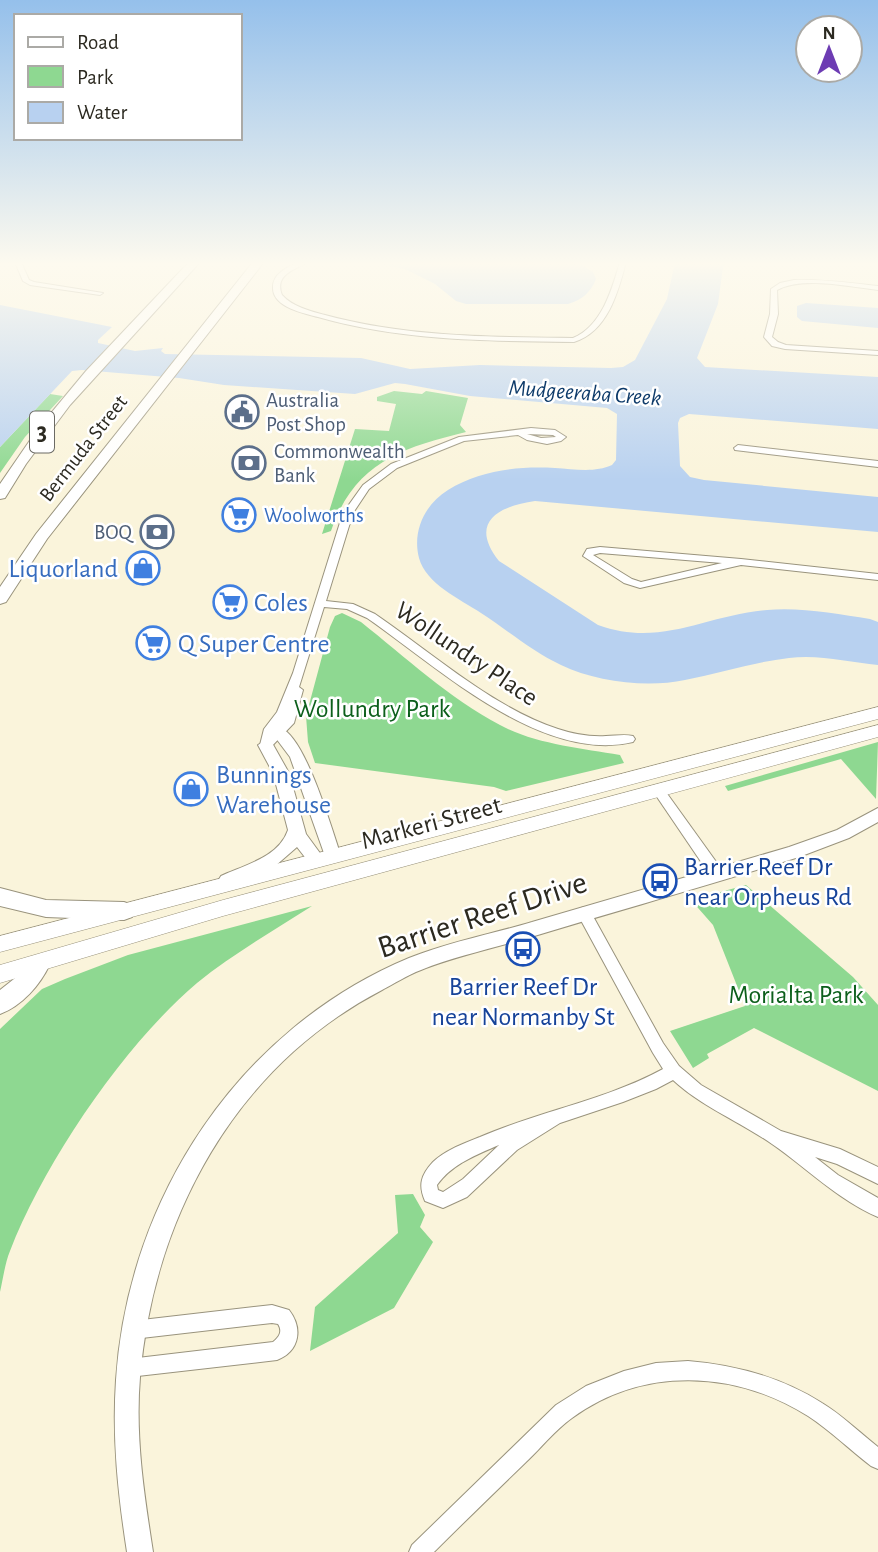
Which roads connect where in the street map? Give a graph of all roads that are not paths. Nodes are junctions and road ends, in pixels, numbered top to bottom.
1 (128, 334) edge
2 (200, 334) edge
3 (412, 334) edge
4 (588, 334) edge
5 (769, 334) edge
6 (878, 353) edge
7 (521, 434) dead end
8 (738, 448) dead end
9 (878, 464) edge
10 (0, 495) edge
11 (741, 562) junction
12 (878, 577) edge
13 (0, 599) edge
14 (321, 604) junction
15 (878, 713) edge
16 (275, 730) junction
17 (878, 731) edge
18 (629, 739) dead end
19 (266, 745) joint
20 (659, 791) junction
21 (311, 796) junction
22 (878, 814) edge
23 (294, 824) junction
24 (325, 858) junction
25 (718, 874) junction
26 (340, 876) junction
27 (216, 887) junction
28 (0, 897) edge
29 (124, 911) junction
30 (584, 913) junction
31 (0, 944) edge
32 (39, 964) junction
33 (0, 974) edge
34 (0, 1004) edge
35 (674, 1071) junction
36 (552, 1120) junction
37 (777, 1138) junction
38 (878, 1176) edge
39 (878, 1208) edge
40 (133, 1329) junction
41 (129, 1368) junction
42 (871, 1454) edge
43 (878, 1470) edge
44 (140, 1552) edge
45 (419, 1552) edge

1 - 10 main road, Bermuda Street / 3
2 - 13 main road, Bermuda Street
3 - 4 street
5 - 6 street
7 - 14 street
8 - 9 street
11 - 11 street
11 - 12 street
14 - 16 street
14 - 18 street, Wollundry Place
15 - 24 main road, Markeri Street
16 - 19 street
16 - 21 street
17 - 20 main road, Markeri Street
19 - 23 street
20 - 25 street
20 - 26 main road, Markeri Street
21 - 23 street
21 - 24 street
22 - 25 street, Barrier Reef Drive
23 - 24 street
23 - 27 street
24 - 26 main road
24 - 27 main road, Markeri Street
25 - 30 street, Barrier Reef Drive
26 - 32 main road, Markeri Street
27 - 29 main road, Markeri Street
28 - 29 main road
29 - 31 main road, Markeri Street
30 - 35 street
30 - 40 street, Barrier Reef Drive
32 - 33 main road, Markeri Street
32 - 34 main road
35 - 36 street
35 - 37 street
36 - 36 street
37 - 38 street
37 - 39 street
40 - 41 street, Barrier Reef Drive
40 - 41 street
41 - 44 street, Barrier Reef Drive
42 - 43 street
42 - 45 street

